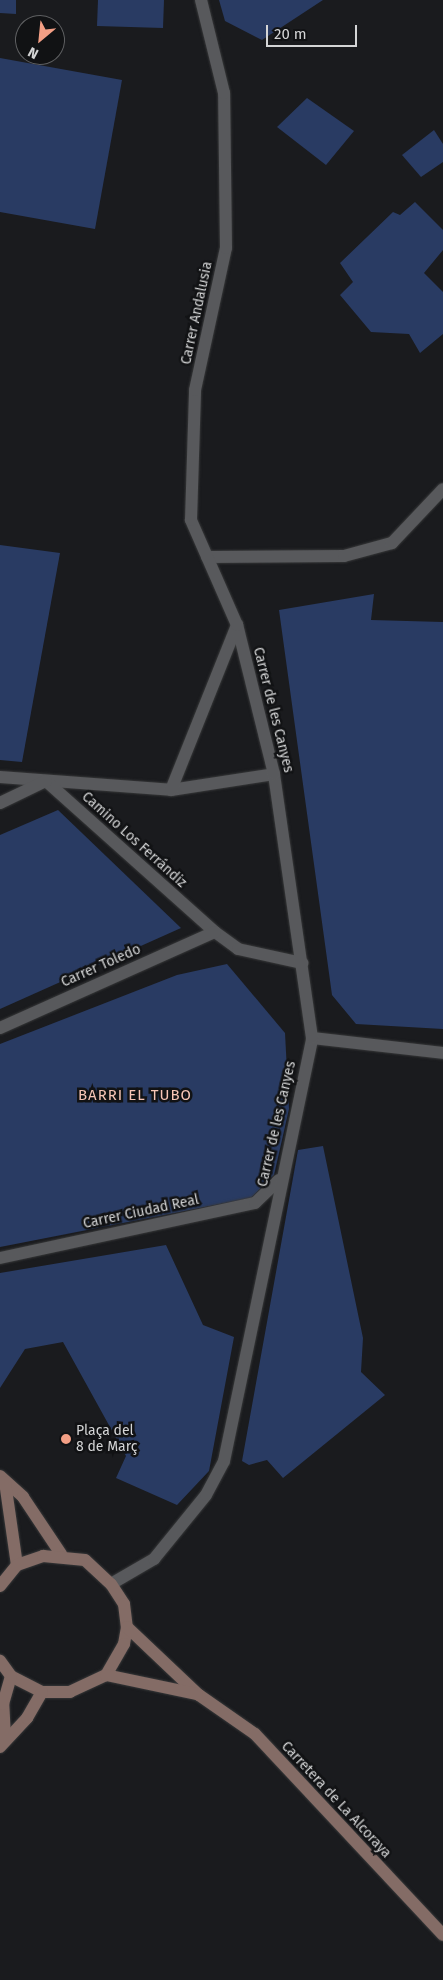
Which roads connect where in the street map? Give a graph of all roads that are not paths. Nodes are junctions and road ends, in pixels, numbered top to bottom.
1 (200, 0) edge
2 (443, 489) edge
3 (207, 557) junction
4 (236, 626) junction
5 (274, 774) junction
6 (0, 777) edge
7 (46, 781) junction
8 (171, 790) junction
9 (0, 803) edge
10 (215, 932) junction
11 (302, 963) junction
12 (0, 1028) edge
13 (312, 1038) junction
14 (443, 1053) edge
15 (279, 1180) junction
16 (0, 1258) edge
17 (2, 1479) edge
18 (61, 1554) junction
19 (17, 1564) junction
20 (111, 1584) junction
21 (0, 1586) edge
22 (127, 1627) junction
23 (0, 1661) edge
24 (106, 1675) junction
25 (11, 1676) junction
26 (42, 1692) junction
27 (199, 1694) junction
28 (3, 1742) edge
29 (443, 1935) edge

1 - 3 street, Carrer Andalusia
2 - 3 street
3 - 4 street, Carrer Andalusia
4 - 5 street, Carrer de les Canyes
4 - 8 street
5 - 8 street
5 - 11 street, Carrer de les Canyes
6 - 7 street
7 - 8 street
7 - 9 street
7 - 10 street, Camino Los Ferrándiz
10 - 11 street, Camino Los Ferrándiz
10 - 12 street, Carrer Toledo
11 - 13 street, Carrer de les Canyes
13 - 14 street
13 - 15 street, Carrer de les Canyes
15 - 16 street, Carrer Ciudad Real
15 - 20 street, Carrer de les Canyes
17 - 18 street
17 - 19 street
18 - 19 street
18 - 20 street
19 - 21 street
20 - 22 street
22 - 24 street
22 - 27 street, Carretera de La Alcoraya
23 - 25 street
24 - 26 street
24 - 27 street, Carretera de La Alcoraya
25 - 26 street
25 - 28 street
26 - 28 street
27 - 29 street, Carretera de La Alcoraya

